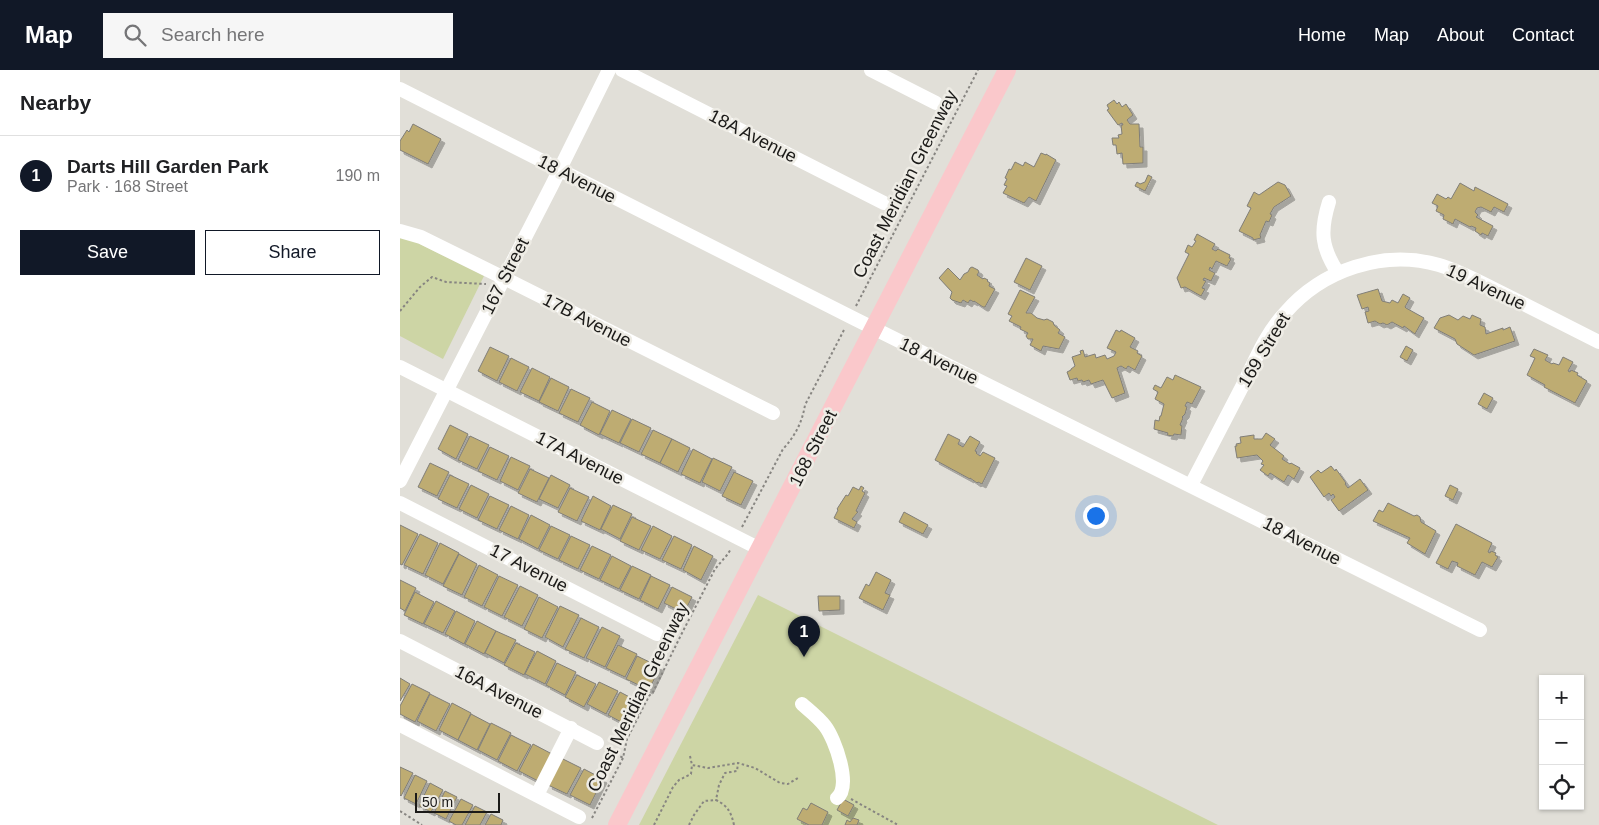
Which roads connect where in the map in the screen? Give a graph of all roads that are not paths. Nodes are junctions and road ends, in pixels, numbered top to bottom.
1 (609, 70) edge
2 (622, 70) edge
3 (871, 70) edge
4 (1007, 70) edge
5 (400, 89) edge
6 (936, 103) dead end
7 (559, 170) junction
8 (1329, 202) dead end
9 (884, 203) dead end
10 (400, 231) edge
11 (1338, 273) junction
12 (504, 278) junction
13 (874, 328) junction
14 (1599, 342) edge
15 (400, 367) edge
16 (446, 390) junction
17 (773, 413) dead end
18 (400, 480) edge
19 (1191, 485) junction
20 (400, 503) edge
21 (760, 548) junction
22 (1480, 630) dead end
23 (657, 634) dead end
24 (400, 641) edge
25 (802, 704) dead end
26 (400, 725) edge
27 (571, 728) junction
28 (597, 742) dead end
29 (537, 795) junction
30 (840, 796) road end
31 (584, 821) edge
32 (617, 825) edge

1 - 7 street, 167 Street
2 - 9 street, 18A Avenue
3 - 6 street
4 - 13 main road, 168 Street
5 - 7 street, 18 Avenue
7 - 12 street, 167 Street
7 - 13 street, 18 Avenue
8 - 11 street
10 - 12 street, 17B Avenue
11 - 14 street, 19 Avenue
11 - 19 street, 169 Street
12 - 16 street, 167 Street
12 - 17 street, 17B Avenue
13 - 19 street, 18 Avenue
13 - 21 main road, 168 Street
15 - 16 street, 17A Avenue
16 - 18 street, 167 Street
16 - 21 street, 17A Avenue
19 - 22 street, 18 Avenue
20 - 23 street, 17 Avenue
21 - 32 main road, 168 Street
24 - 27 street, 16A Avenue
25 - 30 street
26 - 29 street
27 - 28 street, 16A Avenue
27 - 29 street
29 - 31 street

